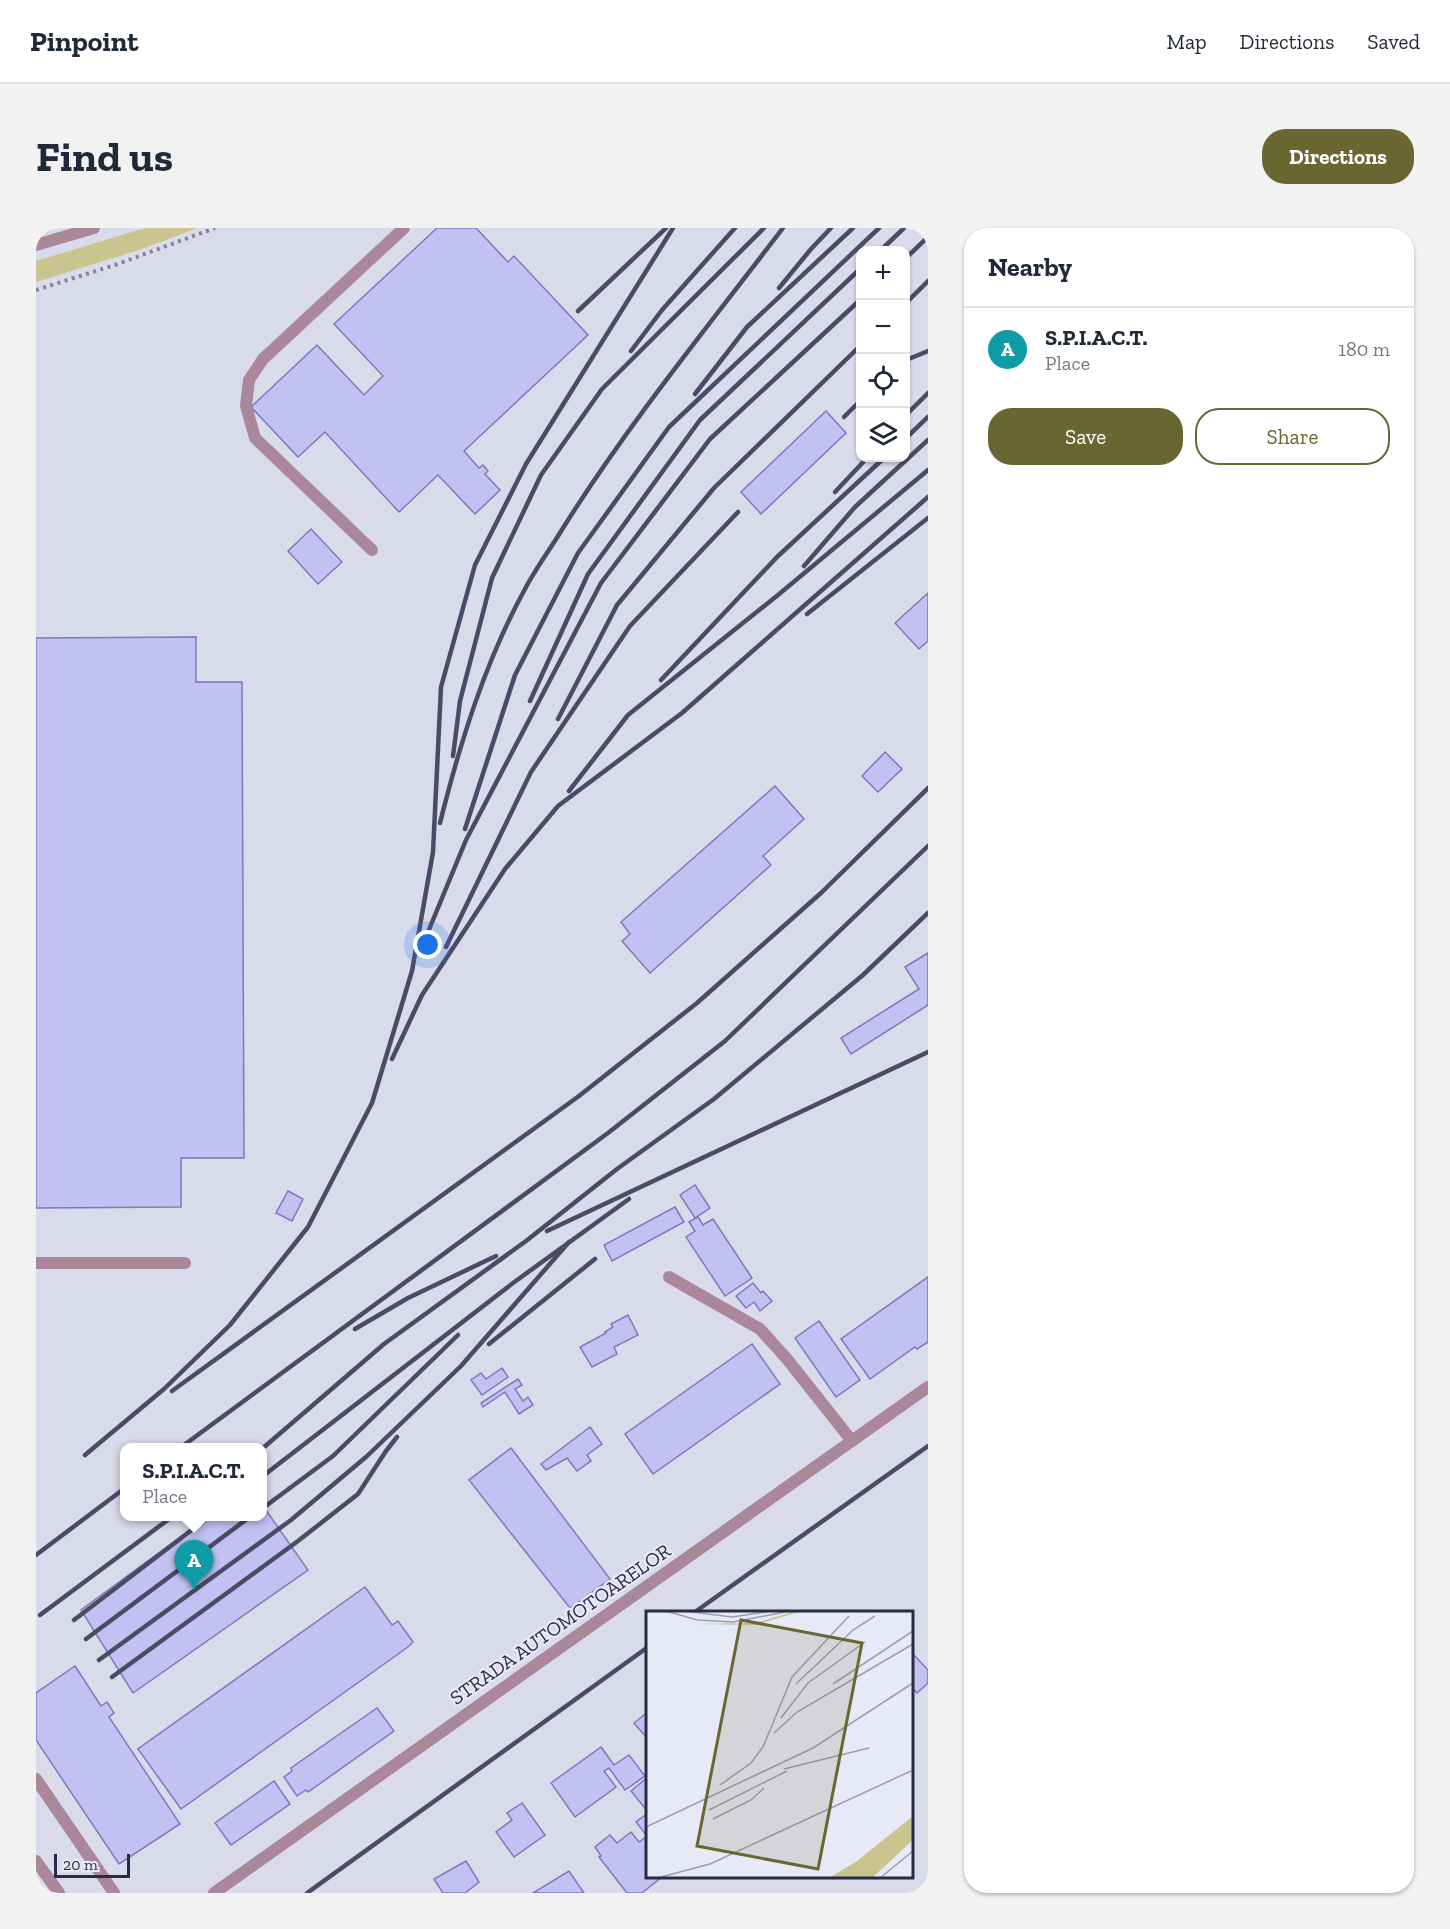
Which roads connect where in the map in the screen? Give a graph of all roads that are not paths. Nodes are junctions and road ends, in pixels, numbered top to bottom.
1 (94, 228) edge
2 (404, 228) edge
3 (36, 245) edge
4 (372, 550) dead end
5 (36, 1263) edge
6 (185, 1263) dead end
7 (669, 1277) dead end
8 (928, 1387) edge
9 (852, 1441) junction
10 (36, 1779) edge
11 (36, 1861) edge
12 (59, 1893) edge
13 (114, 1893) edge
14 (214, 1893) edge

1 - 3 street
2 - 4 street
5 - 6 street
7 - 9 street
8 - 9 street, STRADA AUTOMOTOARELOR
9 - 14 street, STRADA AUTOMOTOARELOR
10 - 13 street
11 - 12 street

